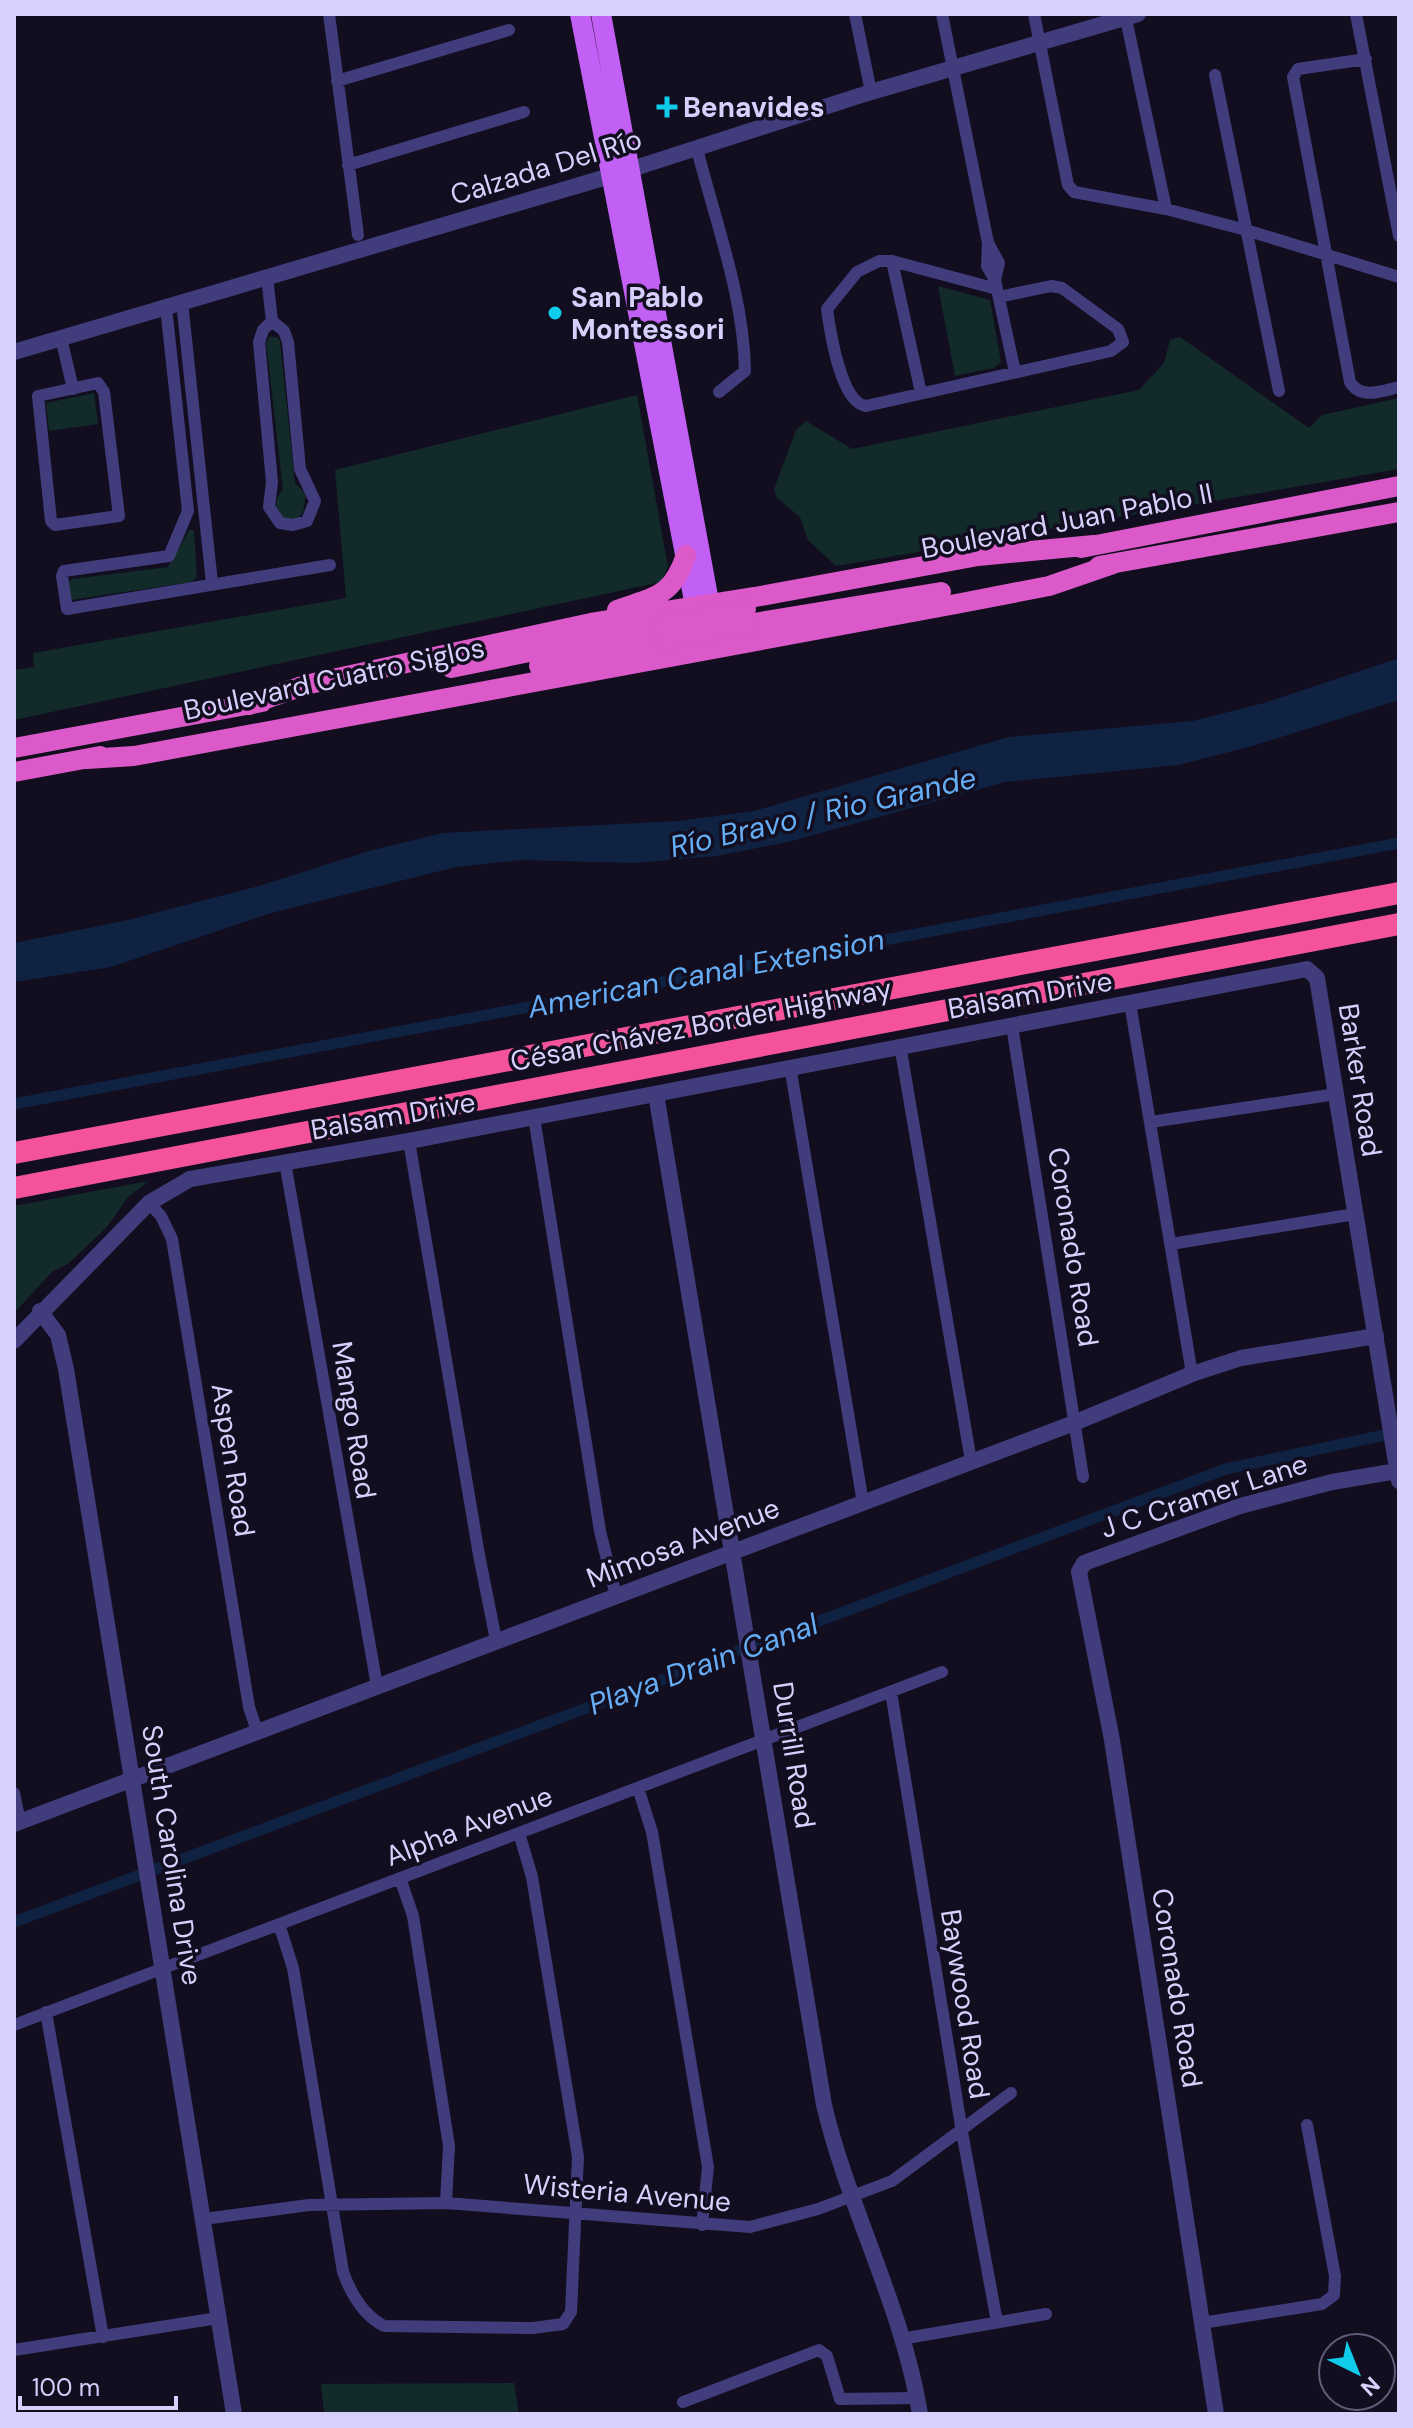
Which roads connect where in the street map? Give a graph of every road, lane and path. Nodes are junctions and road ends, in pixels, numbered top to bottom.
1 (329, 14) edge
2 (580, 14) edge
3 (601, 14) edge
4 (855, 14) edge
5 (942, 14) edge
6 (1034, 14) edge
7 (1356, 14) edge
8 (1129, 15) edge
9 (509, 30) dead end
10 (1040, 43) junction
11 (1366, 59) junction
12 (953, 70) junction
13 (1215, 75) dead end
14 (337, 81) junction
15 (871, 92) junction
16 (524, 112) dead end
17 (697, 149) junction
18 (348, 165) junction
19 (620, 173) junction
20 (1166, 209) junction
21 (1246, 230) junction
22 (358, 235) dead end
23 (1399, 236) edge
24 (1325, 255) junction
25 (892, 261) junction
26 (267, 277) junction
27 (1399, 277) edge
28 (997, 289) junction
29 (174, 305) junction
30 (272, 321) junction
31 (61, 338) junction
32 (14, 352) edge
33 (1015, 372) junction
34 (1399, 387) edge
35 (73, 389) junction
36 (1279, 391) dead end
37 (719, 392) dead end
38 (921, 393) junction
39 (1399, 486) edge
40 (204, 509) junction
41 (188, 511) junction
42 (1399, 512) edge
43 (1094, 545) junction
44 (686, 555) junction
45 (1113, 564) junction
46 (330, 565) dead end
47 (212, 583) junction
48 (702, 606) junction
49 (749, 618) junction
50 (591, 623) junction
51 (660, 634) junction
52 (710, 647) junction
53 (408, 684) junction
54 (249, 705) junction
55 (14, 748) edge
56 (87, 759) junction
57 (14, 772) edge
58 (1399, 893) edge
59 (1399, 924) edge
60 (1313, 972) joint
61 (1130, 1003) junction
62 (1012, 1026) junction
63 (900, 1045) junction
64 (790, 1066) junction
65 (656, 1094) junction
66 (1336, 1094) junction
67 (534, 1117) junction
68 (1151, 1122) junction
69 (409, 1141) junction
70 (14, 1153) edge
71 (285, 1162) junction
72 (14, 1188) edge
73 (149, 1203) junction
74 (1355, 1214) junction
75 (1171, 1244) junction
76 (40, 1311) junction
77 (1376, 1336) junction
78 (14, 1341) edge
79 (1192, 1374) junction
80 (1074, 1423) junction
81 (971, 1461) junction
82 (1398, 1476) edge
83 (1083, 1477) dead end
84 (863, 1503) junction
85 (735, 1552) junction
86 (1079, 1572) joint
87 (616, 1596) junction
88 (496, 1640) junction
89 (942, 1672) dead end
90 (377, 1686) junction
91 (891, 1692) junction
92 (257, 1731) junction
93 (765, 1739) junction
94 (134, 1778) junction
95 (638, 1788) junction
96 (14, 1793) edge
97 (17, 1823) edge
98 (519, 1833) junction
99 (400, 1878) junction
100 (279, 1924) junction
101 (162, 1968) junction
102 (46, 2012) junction
103 (14, 2025) edge
104 (1011, 2093) dead end
105 (1307, 2125) dead end
106 (962, 2132) junction
107 (851, 2197) junction
108 (446, 2203) junction
109 (330, 2205) junction
110 (573, 2212) junction
111 (204, 2219) junction
112 (702, 2225) junction
113 (1046, 2314) dead end
114 (218, 2318) junction
115 (997, 2322) junction
116 (1202, 2323) junction
117 (103, 2337) junction
118 (901, 2339) junction
119 (14, 2350) edge
120 (683, 2402) dead end
121 (918, 2406) edge
122 (234, 2414) edge
123 (1216, 2414) edge

1 - 14 street
2 - 19 main road
3 - 19 main road
4 - 15 street
5 - 12 street
6 - 10 street
7 - 11 street
8 - 10 street, Calzada Del Río
8 - 20 street
9 - 14 street
10 - 12 street, Calzada Del Río
10 - 20 street
11 - 23 street
11 - 24 street
12 - 15 street, Calzada Del Río
12 - 28 street
13 - 21 street
14 - 18 street
15 - 17 street, Calzada Del Río
16 - 18 street
17 - 19 street, Calzada Del Río
17 - 37 street
18 - 22 street
19 - 26 street, Calzada Del Río
19 - 44 main road
19 - 48 main road
20 - 21 street
21 - 24 street
21 - 36 street
24 - 27 street
24 - 34 street
25 - 28 street
25 - 38 street
25 - 38 street
26 - 29 street, Calzada Del Río
26 - 30 street
28 - 33 street
28 - 33 street
29 - 31 street, Calzada Del Río
29 - 40 street
29 - 41 street
30 - 30 street
31 - 32 street, Calzada Del Río
31 - 35 street
33 - 38 street
35 - 35 street
39 - 43 highway, Boulevard Juan Pablo II
40 - 41 street
40 - 47 street
41 - 47 street
42 - 45 highway, Boulevard Juan Pablo II
43 - 49 highway, Boulevard Juan Pablo II
43 - 49 highway
44 - 48 main road
44 - 50 highway
45 - 49 highway, Boulevard Juan Pablo II
45 - 49 highway
46 - 47 street
48 - 49 highway
48 - 51 highway
48 - 52 main road
49 - 51 highway, bridge
49 - 52 highway
50 - 51 highway
50 - 54 highway
51 - 52 highway
51 - 53 highway, Boulevard Cuatro Siglos
51 - 56 highway
53 - 54 highway, Boulevard Cuatro Siglos
53 - 56 highway, Boulevard Cuatro Siglos
54 - 55 highway, Boulevard Cuatro Siglos
56 - 57 highway, Boulevard Cuatro Siglos
58 - 70 highway, César Chávez Border Highway
59 - 72 highway, César Chávez Border Highway
60 - 61 street, Balsam Drive
60 - 66 street, Barker Road
61 - 62 street, Balsam Drive
61 - 68 street
62 - 63 street, Balsam Drive
62 - 80 street, Coronado Road
63 - 64 street, Balsam Drive
63 - 81 street
64 - 65 street, Balsam Drive
64 - 84 street
65 - 67 street, Balsam Drive
65 - 85 street, Durrill Road
66 - 68 street
66 - 74 street, Barker Road
67 - 69 street, Balsam Drive
67 - 87 street
68 - 75 street
69 - 71 street, Balsam Drive
69 - 88 street
71 - 73 street, Balsam Drive
71 - 90 street, Mango Road
73 - 76 street, Balsam Drive
73 - 92 street, Aspen Road
74 - 75 street
74 - 77 street, Barker Road
75 - 79 street
76 - 78 street, Balsam Drive
76 - 94 street, South Carolina Drive
77 - 79 street, Mimosa Avenue
77 - 82 street, Barker Road
79 - 80 street, Mimosa Avenue
80 - 81 street, Mimosa Avenue
80 - 83 street, Coronado Road
81 - 84 street, Mimosa Avenue
82 - 86 street, J C Cramer Lane
84 - 85 street, Mimosa Avenue
85 - 87 street, Mimosa Avenue
85 - 93 street, Durrill Road
86 - 116 street, Coronado Road
87 - 88 street, Mimosa Avenue
88 - 90 street, Mimosa Avenue
89 - 91 street, Alpha Avenue
90 - 92 street, Mimosa Avenue
91 - 93 street, Alpha Avenue
91 - 106 street, Baywood Road
92 - 94 street, Mimosa Avenue
93 - 95 street, Alpha Avenue
93 - 107 street, Durrill Road
94 - 97 street, Mimosa Avenue
94 - 101 street, South Carolina Drive
95 - 98 street, Alpha Avenue
95 - 112 street
96 - 97 street
98 - 99 street, Alpha Avenue
98 - 110 street
99 - 100 street, Alpha Avenue
99 - 108 street
100 - 101 street, Alpha Avenue
100 - 109 street
101 - 102 street, Alpha Avenue
101 - 111 street, South Carolina Drive
102 - 103 street, Alpha Avenue
102 - 117 street
104 - 106 street, Wisteria Avenue
105 - 116 street
106 - 107 street, Wisteria Avenue
106 - 115 street, Baywood Road
107 - 112 street, Wisteria Avenue
107 - 118 street, Durrill Road
108 - 109 street, Wisteria Avenue
108 - 110 street, Wisteria Avenue
109 - 110 street
109 - 111 street, Wisteria Avenue
110 - 112 street, Wisteria Avenue
111 - 114 street, South Carolina Drive
113 - 115 street
114 - 117 street
114 - 122 street, South Carolina Drive
115 - 118 street
116 - 123 street, Coronado Road
117 - 119 street
118 - 121 street, Durrill Road
120 - 121 street

